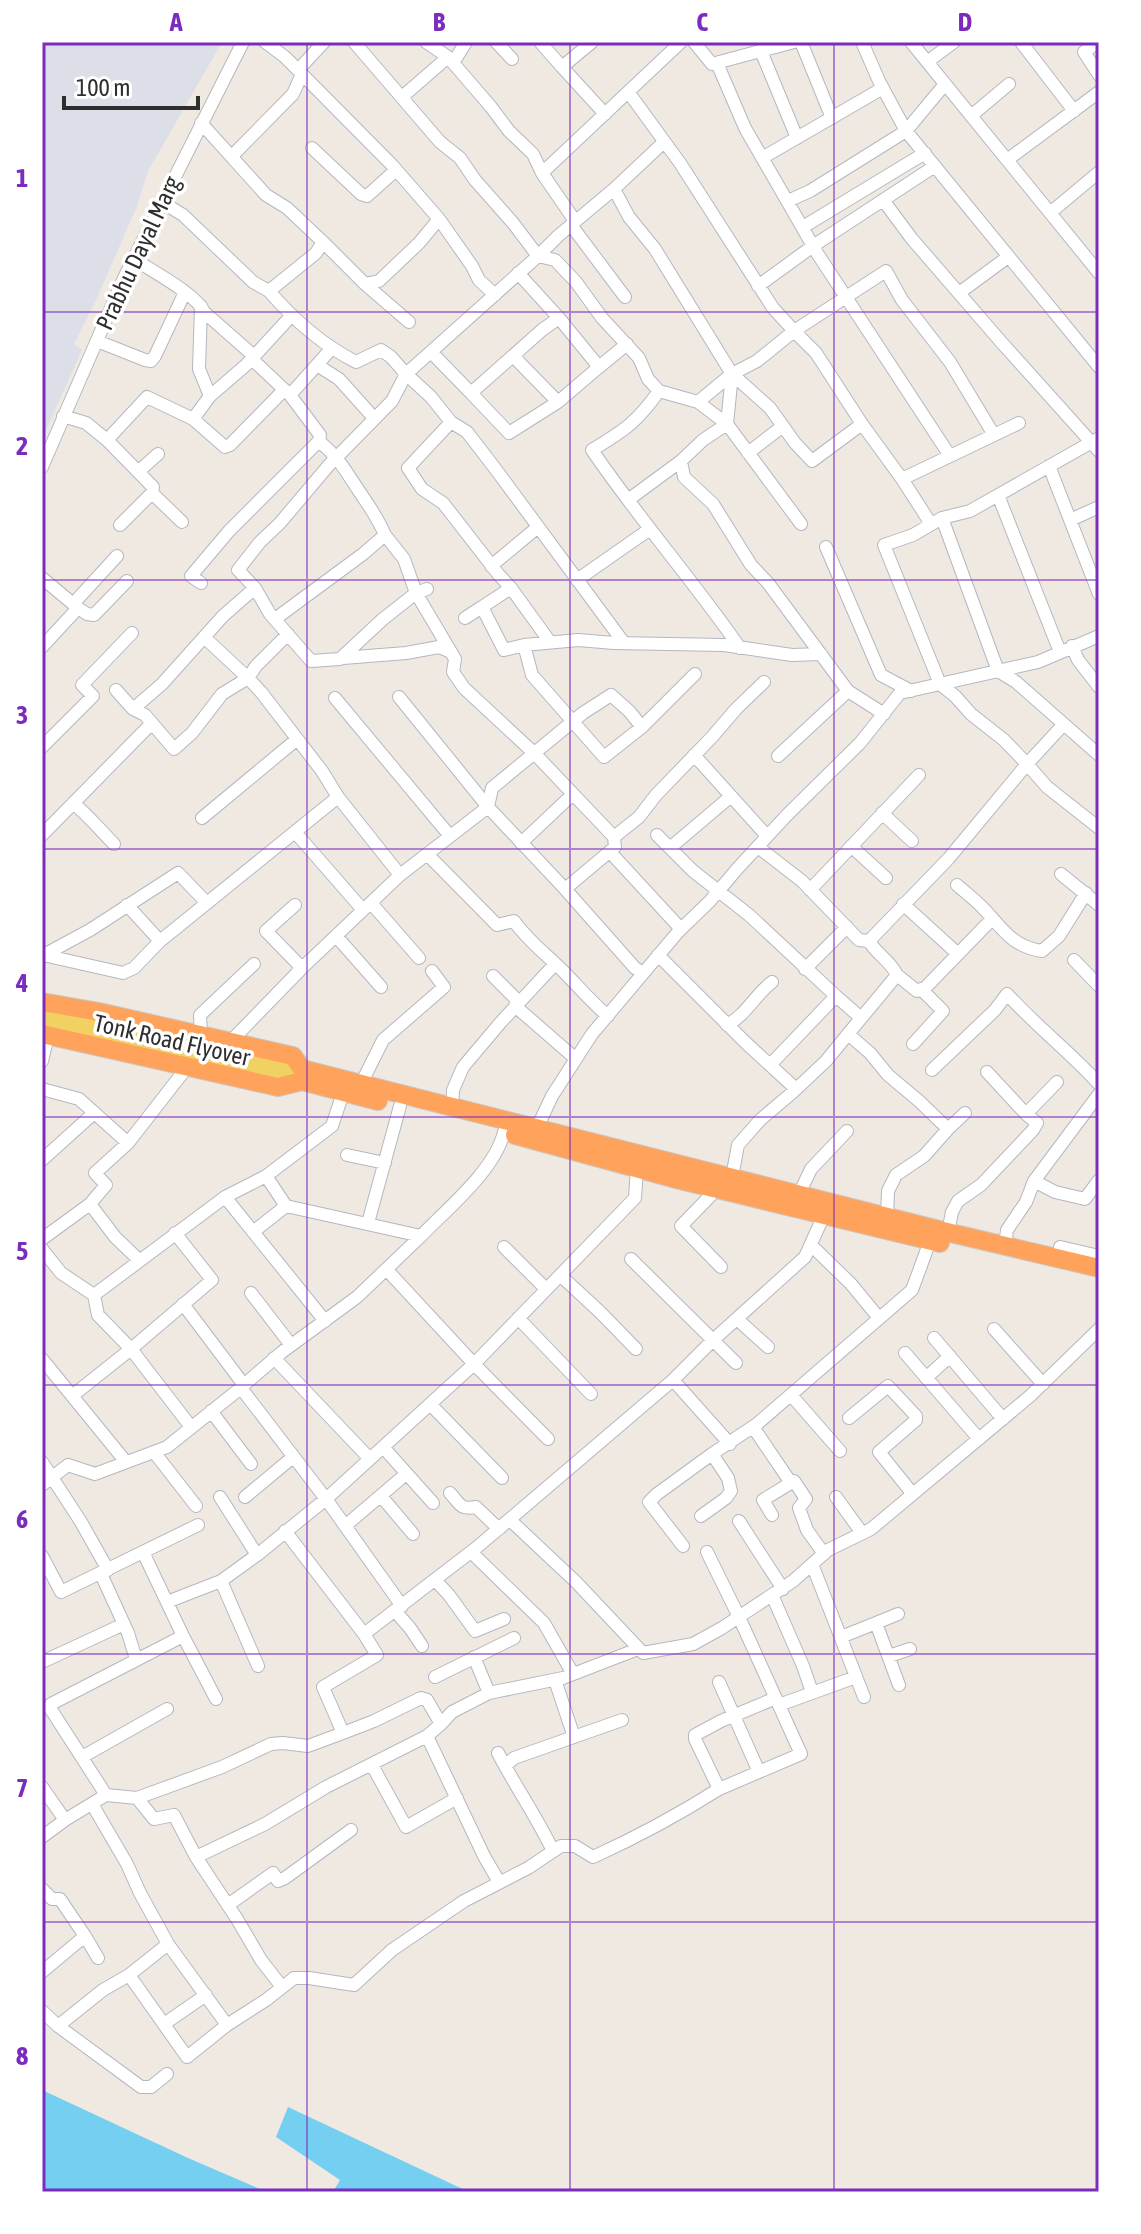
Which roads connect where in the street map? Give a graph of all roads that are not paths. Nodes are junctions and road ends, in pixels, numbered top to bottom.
1 (243, 42) edge
2 (265, 42) edge
3 (324, 42) edge
4 (354, 42) edge
5 (426, 42) edge
6 (466, 42) edge
7 (497, 42) edge
8 (540, 42) edge
9 (592, 42) edge
10 (681, 42) edge
11 (694, 42) edge
12 (794, 42) edge
13 (801, 42) edge
14 (862, 42) edge
15 (911, 42) edge
16 (1021, 42) edge
17 (1098, 42) edge
18 (950, 43) edge
19 (769, 47) edge
20 (512, 59) dead end
21 (450, 60) junction
22 (927, 62) junction
23 (717, 63) junction
24 (562, 67) junction
25 (300, 72) junction
26 (1099, 75) edge
27 (945, 84) junction
28 (1009, 84) dead end
29 (883, 88) junction
30 (1099, 92) edge
31 (629, 93) junction
32 (402, 97) junction
33 (1074, 111) junction
34 (605, 114) junction
35 (971, 116) junction
36 (832, 118) junction
37 (201, 123) junction
38 (906, 131) junction
39 (797, 138) junction
40 (664, 142) junction
41 (312, 148) dead end
42 (925, 153) junction
43 (232, 156) junction
44 (762, 158) junction
45 (1007, 160) junction
46 (935, 166) junction
47 (396, 170) junction
48 (1099, 172) edge
49 (542, 173) junction
50 (614, 189) junction
51 (883, 200) junction
52 (788, 201) junction
53 (162, 202) junction
54 (1050, 213) junction
55 (439, 219) junction
56 (573, 223) junction
57 (803, 227) junction
58 (323, 242) junction
59 (813, 246) junction
60 (538, 256) junction
61 (1008, 257) junction
62 (134, 259) junction
63 (518, 273) junction
64 (1099, 273) edge
65 (365, 284) junction
66 (758, 286) junction
67 (269, 291) junction
68 (185, 292) junction
69 (959, 293) junction
70 (495, 295) junction
71 (846, 296) junction
72 (625, 297) dead end
73 (201, 305) junction
74 (292, 315) junction
75 (559, 318) junction
76 (409, 322) dead end
77 (794, 331) junction
78 (97, 341) junction
79 (627, 344) junction
80 (332, 348) junction
81 (431, 352) junction
82 (254, 356) junction
83 (513, 356) junction
84 (317, 365) junction
85 (599, 367) junction
86 (1099, 367) edge
87 (406, 374) junction
88 (732, 374) junction
89 (659, 391) junction
90 (287, 393) junction
91 (471, 393) junction
92 (210, 396) junction
93 (558, 402) junction
94 (698, 402) junction
95 (63, 416) junction
96 (374, 418) junction
97 (193, 419) junction
98 (451, 422) junction
99 (1019, 423) dead end
100 (727, 424) junction
101 (862, 424) junction
102 (783, 426) junction
103 (994, 435) junction
104 (107, 440) junction
105 (319, 441) junction
106 (1097, 444) edge
107 (748, 453) junction
108 (158, 454) dead end
109 (950, 456) junction
110 (337, 457) junction
111 (681, 461) junction
112 (1049, 466) junction
113 (42, 467) edge
114 (139, 471) junction
115 (902, 479) junction
116 (152, 493) junction
117 (998, 495) junction
118 (628, 500) junction
119 (1099, 507) edge
120 (1070, 520) junction
121 (937, 521) junction
122 (182, 522) dead end
123 (801, 524) dead end
124 (120, 525) dead end
125 (538, 527) junction
126 (650, 529) junction
127 (385, 535) junction
128 (826, 547) dead end
129 (117, 556) dead end
130 (491, 566) junction
131 (42, 578) edge
132 (577, 580) junction
133 (127, 581) dead end
134 (201, 583) dead end
135 (255, 588) junction
136 (511, 588) junction
137 (422, 591) junction
138 (1099, 594) edge
139 (76, 606) junction
140 (482, 607) junction
141 (465, 618) dead end
142 (275, 619) junction
143 (132, 633) dead end
144 (288, 634) junction
145 (1099, 636) edge
146 (204, 637) junction
147 (550, 642) junction
148 (624, 643) junction
149 (524, 645) junction
150 (42, 647) edge
151 (740, 648) junction
152 (1066, 649) junction
153 (451, 652) junction
154 (821, 654) junction
155 (340, 659) junction
156 (998, 671) junction
157 (695, 674) dead end
158 (248, 678) junction
159 (764, 682) dead end
160 (940, 684) junction
161 (1099, 687) edge
162 (116, 690) dead end
163 (848, 691) junction
164 (911, 691) junction
165 (399, 697) dead end
166 (335, 698) dead end
167 (133, 709) junction
168 (884, 714) junction
169 (152, 723) junction
170 (572, 723) junction
171 (1064, 724) junction
172 (642, 727) junction
173 (296, 740) junction
174 (42, 747) edge
175 (535, 754) junction
176 (694, 755) junction
177 (1099, 755) edge
178 (778, 756) dead end
179 (1027, 764) junction
180 (919, 775) dead end
181 (573, 794) junction
182 (338, 797) junction
183 (730, 797) junction
184 (73, 803) junction
185 (488, 807) junction
186 (882, 813) junction
187 (202, 818) dead end
188 (1099, 828) edge
189 (295, 832) junction
190 (42, 835) edge
191 (657, 835) dead end
192 (450, 836) junction
193 (767, 836) junction
194 (614, 837) junction
195 (912, 841) dead end
196 (521, 843) junction
197 (114, 844) dead end
198 (851, 846) junction
199 (671, 847) junction
200 (758, 847) junction
201 (610, 852) junction
202 (427, 854) junction
203 (1061, 874) dead end
204 (400, 875) junction
205 (886, 878) dead end
206 (957, 885) dead end
207 (565, 889) junction
208 (810, 890) junction
209 (718, 892) junction
210 (1086, 893) junction
211 (207, 903) junction
212 (903, 904) junction
213 (127, 905) junction
214 (295, 905) dead end
215 (1099, 905) edge
216 (367, 907) junction
217 (992, 919) junction
218 (847, 927) junction
219 (681, 929) junction
220 (336, 936) junction
221 (160, 941) junction
222 (869, 941) junction
223 (958, 954) junction
224 (658, 955) junction
225 (42, 956) edge
226 (419, 958) dead end
227 (1074, 960) dead end
228 (254, 964) dead end
229 (555, 964) junction
230 (302, 968) junction
231 (805, 969) junction
232 (432, 971) dead end
233 (643, 973) junction
234 (897, 975) junction
235 (493, 976) dead end
236 (772, 982) dead end
237 (1099, 986) edge
238 (381, 987) dead end
239 (921, 989) junction
240 (836, 996) junction
241 (42, 1002) edge
242 (517, 1004) junction
243 (42, 1011) edge
244 (608, 1016) junction
245 (861, 1018) junction
246 (727, 1025) junction
247 (45, 1031) edge
248 (848, 1034) junction
249 (201, 1035) junction
250 (231, 1041) junction
251 (913, 1044) dead end
252 (576, 1059) junction
253 (42, 1061) edge
254 (770, 1065) junction
255 (188, 1066) junction
256 (275, 1069) junction
257 (932, 1070) dead end
258 (987, 1072) dead end
259 (300, 1075) junction
260 (1057, 1082) dead end
261 (361, 1084) junction
262 (1099, 1084) edge
263 (42, 1089) edge
264 (796, 1089) junction
265 (343, 1093) junction
266 (1099, 1094) edge
267 (400, 1106) junction
268 (452, 1107) junction
269 (94, 1113) junction
270 (965, 1113) dead end
271 (1026, 1114) junction
272 (537, 1128) junction
273 (948, 1129) junction
274 (847, 1131) dead end
275 (504, 1132) junction
276 (128, 1143) junction
277 (347, 1155) dead end
278 (42, 1160) edge
279 (385, 1163) junction
280 (637, 1168) junction
281 (266, 1176) junction
282 (732, 1177) junction
283 (1099, 1180) edge
284 (1034, 1181) junction
285 (717, 1189) junction
286 (799, 1194) junction
287 (225, 1197) junction
288 (1085, 1199) junction
289 (1099, 1203) edge
290 (90, 1204) junction
291 (286, 1206) junction
292 (824, 1215) junction
293 (887, 1217) junction
294 (368, 1223) junction
295 (253, 1232) junction
296 (948, 1232) junction
297 (175, 1233) junction
298 (421, 1236) junction
299 (42, 1239) edge
300 (930, 1241) junction
301 (811, 1245) junction
302 (1005, 1246) junction
303 (504, 1247) dead end
304 (1060, 1247) dead end
305 (42, 1249) edge
306 (1099, 1256) edge
307 (631, 1259) dead end
308 (139, 1260) junction
309 (721, 1267) dead end
310 (1099, 1268) edge
311 (387, 1270) junction
312 (560, 1275) junction
313 (1099, 1279) edge
314 (546, 1289) junction
315 (251, 1293) dead end
316 (94, 1295) junction
317 (183, 1304) junction
318 (518, 1318) junction
319 (879, 1318) junction
320 (737, 1319) junction
321 (325, 1321) junction
322 (994, 1329) dead end
323 (1099, 1329) edge
324 (934, 1338) dead end
325 (712, 1341) junction
326 (291, 1345) junction
327 (768, 1347) dead end
328 (131, 1349) junction
329 (636, 1349) dead end
330 (905, 1353) dead end
331 (950, 1356) junction
332 (274, 1358) junction
333 (42, 1359) edge
334 (736, 1363) dead end
335 (474, 1364) junction
336 (926, 1378) junction
337 (673, 1380) junction
338 (1043, 1384) junction
339 (243, 1386) junction
340 (591, 1394) dead end
341 (791, 1395) junction
342 (72, 1396) junction
343 (430, 1404) junction
344 (211, 1411) junction
345 (849, 1418) dead end
346 (1003, 1419) junction
347 (191, 1427) junction
348 (753, 1427) junction
349 (548, 1439) dead end
350 (979, 1439) junction
351 (730, 1444) junction
352 (383, 1447) junction
353 (840, 1451) dead end
354 (154, 1452) junction
355 (712, 1454) junction
356 (293, 1457) junction
357 (370, 1459) junction
358 (42, 1462) edge
359 (126, 1462) junction
360 (251, 1464) dead end
361 (406, 1474) junction
362 (502, 1478) dead end
363 (47, 1481) edge
364 (791, 1483) junction
365 (450, 1493) dead end
366 (912, 1493) junction
367 (381, 1496) junction
368 (220, 1497) dead end
369 (245, 1497) dead end
370 (836, 1497) dead end
371 (326, 1499) junction
372 (433, 1503) dead end
373 (196, 1506) dead end
374 (772, 1515) dead end
375 (701, 1516) dead end
376 (739, 1521) dead end
377 (505, 1524) junction
378 (198, 1525) dead end
379 (345, 1526) junction
380 (285, 1531) junction
381 (862, 1533) junction
382 (413, 1534) dead end
383 (683, 1546) dead end
384 (143, 1552) junction
385 (471, 1552) junction
386 (707, 1552) dead end
387 (824, 1554) junction
388 (257, 1555) junction
389 (42, 1556) edge
390 (812, 1564) junction
391 (105, 1572) junction
392 (435, 1580) junction
393 (221, 1581) junction
394 (777, 1592) junction
395 (167, 1602) junction
396 (398, 1609) junction
397 (898, 1614) dead end
398 (739, 1617) junction
399 (504, 1619) dead end
400 (876, 1623) junction
401 (124, 1624) junction
402 (364, 1634) junction
403 (183, 1636) junction
404 (841, 1637) junction
405 (514, 1638) dead end
406 (422, 1646) dead end
407 (638, 1649) junction
408 (910, 1649) dead end
409 (889, 1656) junction
410 (474, 1657) junction
411 (136, 1659) junction
412 (42, 1662) edge
413 (258, 1666) dead end
414 (573, 1674) junction
415 (435, 1677) dead end
416 (856, 1677) junction
417 (555, 1680) junction
418 (719, 1682) dead end
419 (899, 1685) dead end
420 (812, 1692) junction
421 (489, 1693) junction
422 (864, 1697) dead end
423 (216, 1699) dead end
424 (778, 1702) junction
425 (167, 1709) dead end
426 (733, 1716) junction
427 (622, 1720) dead end
428 (441, 1724) junction
429 (343, 1733) junction
430 (427, 1736) junction
431 (574, 1737) junction
432 (498, 1753) dead end
433 (82, 1757) junction
434 (372, 1765) junction
435 (505, 1766) junction
436 (759, 1772) junction
437 (719, 1789) junction
438 (43, 1791) edge
439 (106, 1795) junction
440 (137, 1798) junction
441 (457, 1798) junction
442 (92, 1804) junction
443 (65, 1820) junction
444 (351, 1830) dead end
445 (42, 1837) edge
446 (553, 1851) junction
447 (196, 1857) junction
448 (499, 1882) junction
449 (45, 1898) edge
450 (228, 1905) junction
451 (85, 1936) junction
452 (168, 1944) junction
453 (98, 1958) dead end
454 (42, 1972) edge
455 (129, 1975) junction
456 (282, 1987) junction
457 (206, 1995) junction
458 (42, 2011) edge
459 (164, 2024) junction
460 (227, 2025) junction
461 (58, 2026) junction
462 (167, 2074) dead end

1 - 37 street, Prabhu Dayal Marg
2 - 25 street
3 - 25 street
4 - 32 street
5 - 21 street
6 - 21 street
7 - 20 street
8 - 24 street
9 - 24 street
10 - 31 street
11 - 23 street
12 - 19 street
13 - 36 street
14 - 29 street
15 - 22 street
16 - 33 street
17 - 26 street
18 - 22 street
19 - 23 street
19 - 39 street
21 - 32 street
21 - 49 street
22 - 27 street
23 - 44 street
24 - 34 street
25 - 43 street
25 - 47 street
27 - 35 street
27 - 38 street
28 - 35 street
29 - 36 street
29 - 38 street
30 - 33 street
31 - 34 street
31 - 40 street
32 - 60 street
33 - 45 street
34 - 49 street
35 - 45 street
36 - 39 street
37 - 43 street
37 - 53 street, Prabhu Dayal Marg
38 - 42 street
38 - 52 street
39 - 44 street
40 - 50 street
40 - 66 street
41 - 47 street
42 - 46 street
42 - 57 street
43 - 58 street
44 - 52 street
45 - 54 street
46 - 51 street
46 - 61 street
47 - 55 street
48 - 54 street
49 - 56 street
50 - 56 street
50 - 88 street
51 - 59 street
51 - 69 street
52 - 57 street
53 - 62 street, Prabhu Dayal Marg
53 - 67 street
54 - 64 street
55 - 65 street
55 - 70 street
56 - 60 street
56 - 72 street
57 - 59 street
58 - 65 street
58 - 67 street
59 - 66 street
59 - 71 street
60 - 63 street
60 - 79 street
61 - 69 street
61 - 86 street
62 - 68 street
62 - 78 street, Prabhu Dayal Marg
63 - 70 street
63 - 75 street
65 - 76 street
66 - 77 street
67 - 74 street
68 - 73 street
68 - 78 street
69 - 106 street
70 - 81 street
71 - 77 street
71 - 103 street
71 - 109 street
73 - 82 street
73 - 92 street
74 - 80 street
74 - 82 street
75 - 83 street
75 - 85 street
77 - 88 street
77 - 101 street
78 - 95 street, Prabhu Dayal Marg
79 - 85 street
79 - 89 street
80 - 84 street
80 - 87 street
81 - 87 street
81 - 91 street
82 - 90 street
82 - 92 street
83 - 91 street
83 - 93 street
84 - 90 street
84 - 96 street
85 - 93 street
87 - 96 street
87 - 98 street
88 - 94 street
88 - 100 street
88 - 102 street
89 - 94 street
89 - 118 street
90 - 97 street
90 - 105 street
91 - 93 street
92 - 97 street
94 - 100 street
95 - 104 street
95 - 113 street, Prabhu Dayal Marg
96 - 110 street
97 - 104 street
98 - 125 street
98 - 130 street
99 - 103 street
100 - 107 street
100 - 111 street
101 - 102 street
101 - 115 street
102 - 107 street
103 - 109 street
104 - 114 street
105 - 110 street
105 - 134 street
106 - 112 street
107 - 123 street
108 - 114 street
109 - 115 street
110 - 127 street
110 - 135 street
111 - 118 street
111 - 154 street
112 - 117 street
112 - 120 street
114 - 116 street
115 - 121 street
116 - 122 street
116 - 124 street
117 - 121 street
117 - 152 street
118 - 126 street
119 - 120 street
120 - 138 street
121 - 156 street
121 - 160 street
125 - 130 street
125 - 132 street
126 - 132 street
126 - 151 street
127 - 137 street
127 - 142 street
128 - 164 street
129 - 139 street
130 - 136 street
131 - 139 street
132 - 148 street
133 - 139 street
135 - 142 street
135 - 146 street
136 - 140 street
136 - 147 street
137 - 153 street
137 - 155 street
139 - 150 street
140 - 141 street
140 - 149 street
142 - 144 street
143 - 174 street
144 - 155 street
144 - 158 street
145 - 152 street
146 - 158 street
146 - 167 street
147 - 148 street
147 - 149 street
148 - 151 street
149 - 170 street
151 - 154 street
152 - 156 street
152 - 161 street
153 - 155 street
153 - 175 street
154 - 163 street
156 - 160 street
156 - 171 street
157 - 172 street
158 - 169 street
158 - 173 street
159 - 176 street
160 - 164 street
160 - 179 street
162 - 167 street
163 - 168 street
163 - 178 street
164 - 168 street
165 - 185 street
166 - 192 street
167 - 169 street
168 - 193 street
169 - 184 street
170 - 172 street
170 - 172 street
170 - 175 street
171 - 177 street
171 - 179 street
173 - 182 street
173 - 187 street
175 - 181 street
175 - 185 street
176 - 183 street
176 - 194 street
179 - 188 street
179 - 212 street
180 - 186 street
181 - 194 street
181 - 196 street
182 - 189 street
182 - 204 street
183 - 193 street
183 - 199 street
184 - 190 street
184 - 197 street
185 - 192 street
185 - 196 street
186 - 195 street
186 - 198 street
189 - 211 street
189 - 216 street
191 - 199 street
192 - 202 street
193 - 200 street
194 - 201 street
196 - 207 street
198 - 205 street
198 - 208 street
199 - 209 street
200 - 208 street
200 - 209 street
201 - 207 street
201 - 219 street
202 - 204 street
202 - 229 street
203 - 210 street
204 - 216 street
206 - 217 street
207 - 233 street
208 - 218 street
209 - 219 street
209 - 231 street
210 - 215 street
210 - 217 street
211 - 213 street
211 - 221 street
212 - 222 street
212 - 223 street
213 - 221 street
213 - 225 street
214 - 230 street
216 - 220 street
216 - 226 street
217 - 223 street
218 - 222 street
218 - 231 street
219 - 224 street
220 - 230 street
220 - 238 street
221 - 225 street
222 - 234 street
223 - 239 street
224 - 233 street
224 - 246 street
227 - 237 street
228 - 249 street
229 - 242 street
229 - 244 street
230 - 250 street
231 - 240 street
232 - 261 street
233 - 244 street
234 - 239 street
234 - 245 street
235 - 242 street
236 - 246 street
239 - 251 street
240 - 245 street
240 - 254 street
241 - 249 highway
242 - 252 street
242 - 268 street
243 - 256 main road, Tonk Road Flyover
244 - 252 street
245 - 248 street
246 - 254 street
247 - 253 street
247 - 255 highway
247 - 256 main road, Tonk Road Flyover
248 - 264 street
248 - 273 street
249 - 250 highway
250 - 259 highway
252 - 272 street
254 - 264 street
255 - 259 highway
255 - 276 street
256 - 259 main road, Tonk Road Flyover
257 - 262 street
258 - 271 street
259 - 261 highway
259 - 265 highway
260 - 271 street
261 - 268 highway
263 - 269 street
264 - 282 street
265 - 267 highway
265 - 281 street
266 - 284 street
267 - 275 highway
267 - 279 street
268 - 272 highway
269 - 276 street
269 - 278 street
270 - 273 street
271 - 296 street
272 - 282 highway
273 - 293 street
274 - 286 street
275 - 280 highway
275 - 298 street
276 - 290 street
277 - 279 street
279 - 294 street
280 - 285 highway
280 - 312 street
281 - 287 street
281 - 291 street
282 - 286 highway
283 - 288 street
284 - 288 street
284 - 302 street
285 - 292 highway
285 - 309 street
286 - 293 highway
287 - 295 street
287 - 297 street
288 - 289 street
290 - 299 street
290 - 308 street
291 - 294 street
291 - 295 street
292 - 300 highway
292 - 301 street
293 - 296 highway
294 - 298 street
295 - 321 street
296 - 302 highway
297 - 308 street
297 - 317 street
298 - 311 street
300 - 313 highway
300 - 319 street
301 - 319 street
301 - 320 street
302 - 310 highway
303 - 314 street
304 - 306 street
305 - 316 street
307 - 325 street
308 - 316 street
311 - 321 street
311 - 335 street
312 - 314 street
312 - 329 street
314 - 318 street
315 - 326 street
316 - 328 street
317 - 328 street
317 - 339 street
318 - 335 street
318 - 340 street
319 - 341 street
320 - 325 street
320 - 327 street
321 - 326 street
322 - 338 street
323 - 338 street
324 - 331 street
325 - 334 street
325 - 337 street
326 - 332 street
328 - 342 street
328 - 347 street
330 - 336 street
331 - 336 street
331 - 346 street
332 - 339 street
332 - 357 street
333 - 342 street
335 - 343 street
335 - 349 street
336 - 350 street
337 - 351 street
337 - 377 street
338 - 346 street
339 - 344 street
339 - 356 street
341 - 348 street
341 - 353 street
342 - 359 street
343 - 352 street
343 - 362 street
344 - 347 street
344 - 360 street
345 - 366 street
346 - 350 street
347 - 354 street
348 - 351 street
348 - 364 street
350 - 366 street
351 - 355 street
352 - 357 street
352 - 361 street
354 - 359 street
354 - 373 street
355 - 375 street
355 - 383 street
356 - 369 street
356 - 371 street
357 - 371 street
358 - 363 street
359 - 363 street
361 - 367 street
361 - 372 street
363 - 391 street
364 - 374 street
364 - 387 street
365 - 377 street
366 - 381 street
367 - 379 street
367 - 382 street
368 - 388 street
370 - 381 street
371 - 379 street
371 - 380 street
376 - 394 street
377 - 385 street
377 - 407 street
378 - 384 street
379 - 396 street
380 - 388 street
380 - 402 street
381 - 387 street
384 - 391 street
384 - 395 street
385 - 392 street
385 - 414 street
386 - 398 street
387 - 390 street
388 - 393 street
389 - 391 street
390 - 394 street
390 - 404 street
391 - 401 street
392 - 396 street
392 - 399 street
393 - 395 street
393 - 413 street
394 - 398 street
394 - 420 street
395 - 403 street
396 - 402 street
396 - 406 street
397 - 400 street
398 - 407 street
398 - 424 street
400 - 404 street
400 - 409 street
401 - 411 street
401 - 412 street
402 - 429 street
403 - 411 street
403 - 423 street
404 - 416 street
405 - 410 street
407 - 414 street
408 - 409 street
409 - 419 street
410 - 415 street
410 - 421 street
411 - 433 street
414 - 417 street
416 - 420 street
416 - 422 street
417 - 421 street
417 - 431 street
418 - 426 street
420 - 424 street
421 - 428 street
424 - 426 street
424 - 436 street
425 - 433 street
426 - 436 street
426 - 437 street
427 - 431 street
428 - 429 street
428 - 430 street
429 - 440 street
430 - 434 street
430 - 441 street
431 - 435 street
432 - 435 street
433 - 439 street
434 - 441 street
434 - 447 street
435 - 446 street
436 - 437 street
437 - 446 street
438 - 443 street
439 - 440 street
439 - 442 street
440 - 447 street
441 - 448 street
442 - 443 street
442 - 452 street
443 - 445 street
444 - 450 street
446 - 448 street
447 - 450 street
448 - 456 street
449 - 451 street
450 - 456 street
451 - 453 street
451 - 454 street
452 - 455 street
452 - 457 street
455 - 459 street
455 - 461 street
456 - 460 street
457 - 459 street
457 - 460 street
458 - 461 street
459 - 460 street
461 - 462 street

